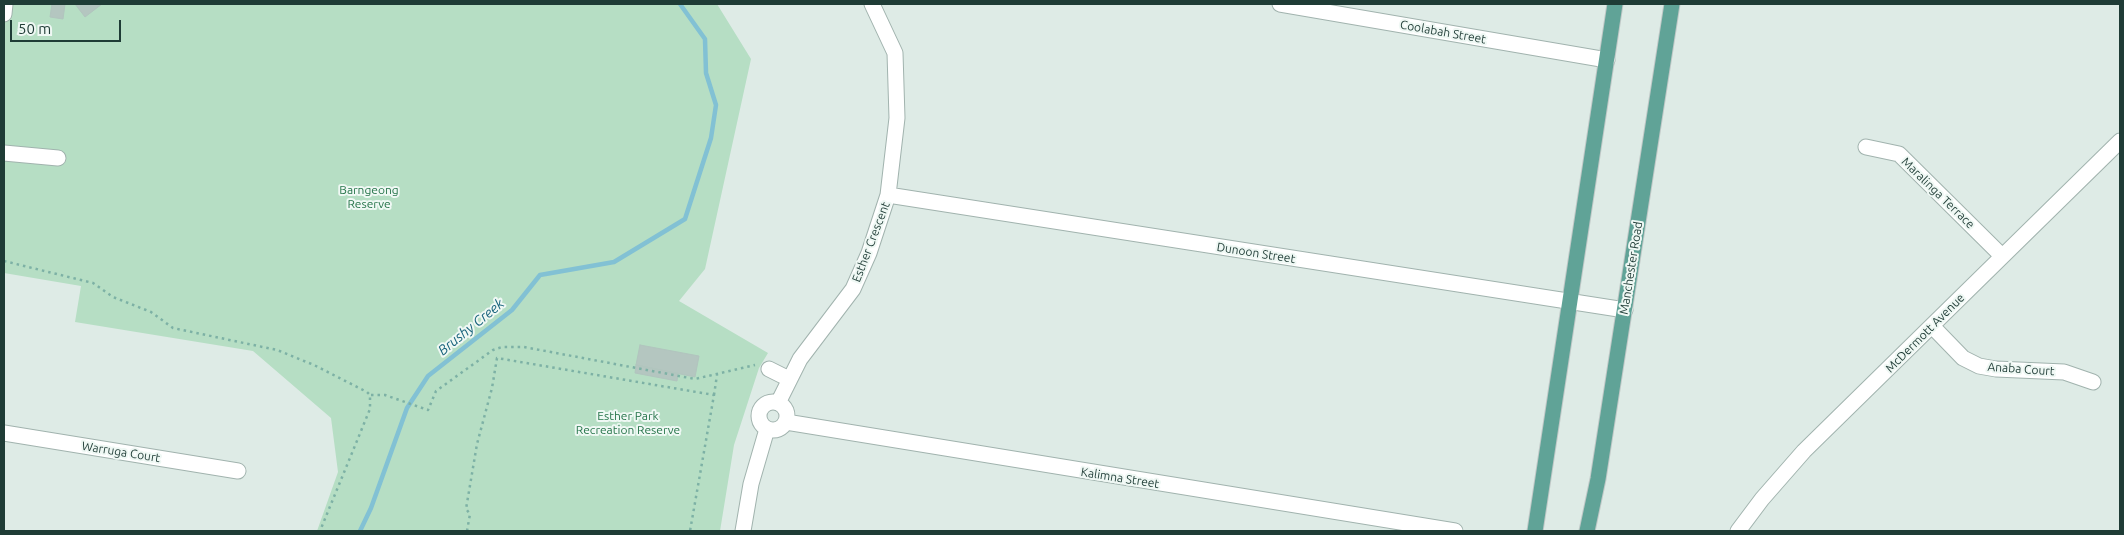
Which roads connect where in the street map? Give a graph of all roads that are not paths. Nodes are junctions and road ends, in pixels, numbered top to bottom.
1 (6, 4) edge
2 (1280, 4) edge
3 (1615, 4) edge
4 (1672, 4) edge
5 (874, 5) edge
6 (4, 14) edge
7 (1607, 60) junction
8 (2120, 141) edge
9 (1866, 147) dead end
10 (4, 153) edge
11 (58, 158) dead end
12 (888, 195) junction
13 (2002, 256) junction
14 (1570, 302) junction
15 (1625, 310) junction
16 (1932, 326) junction
17 (769, 369) road end
18 (789, 378) junction
19 (2094, 382) dead end
20 (778, 403) junction
21 (786, 422) junction
22 (767, 429) junction
23 (4, 433) edge
24 (238, 471) dead end
25 (743, 531) edge
26 (1455, 531) edge
27 (1535, 531) edge
28 (1587, 531) edge
29 (1739, 531) edge

1 - 6 street
2 - 7 street, Coolabah Street
3 - 7 main road
4 - 15 main road, Manchester Road
5 - 12 street, Esther Crescent
7 - 14 main road
8 - 13 street, McDermott Avenue
9 - 13 street, Maralinga Terrace
10 - 11 street
12 - 14 street, Dunoon Street
12 - 18 street, Esther Crescent
13 - 16 street, McDermott Avenue
14 - 15 street, Dunoon Street
14 - 27 main road
15 - 28 main road, Manchester Road
16 - 19 street, Anaba Court
16 - 29 street, McDermott Avenue
17 - 18 street
18 - 20 street, Esther Crescent
20 - 21 street
20 - 22 street
21 - 22 street
21 - 26 street, Kalimna Street
22 - 25 street
23 - 24 street, Warruga Court

